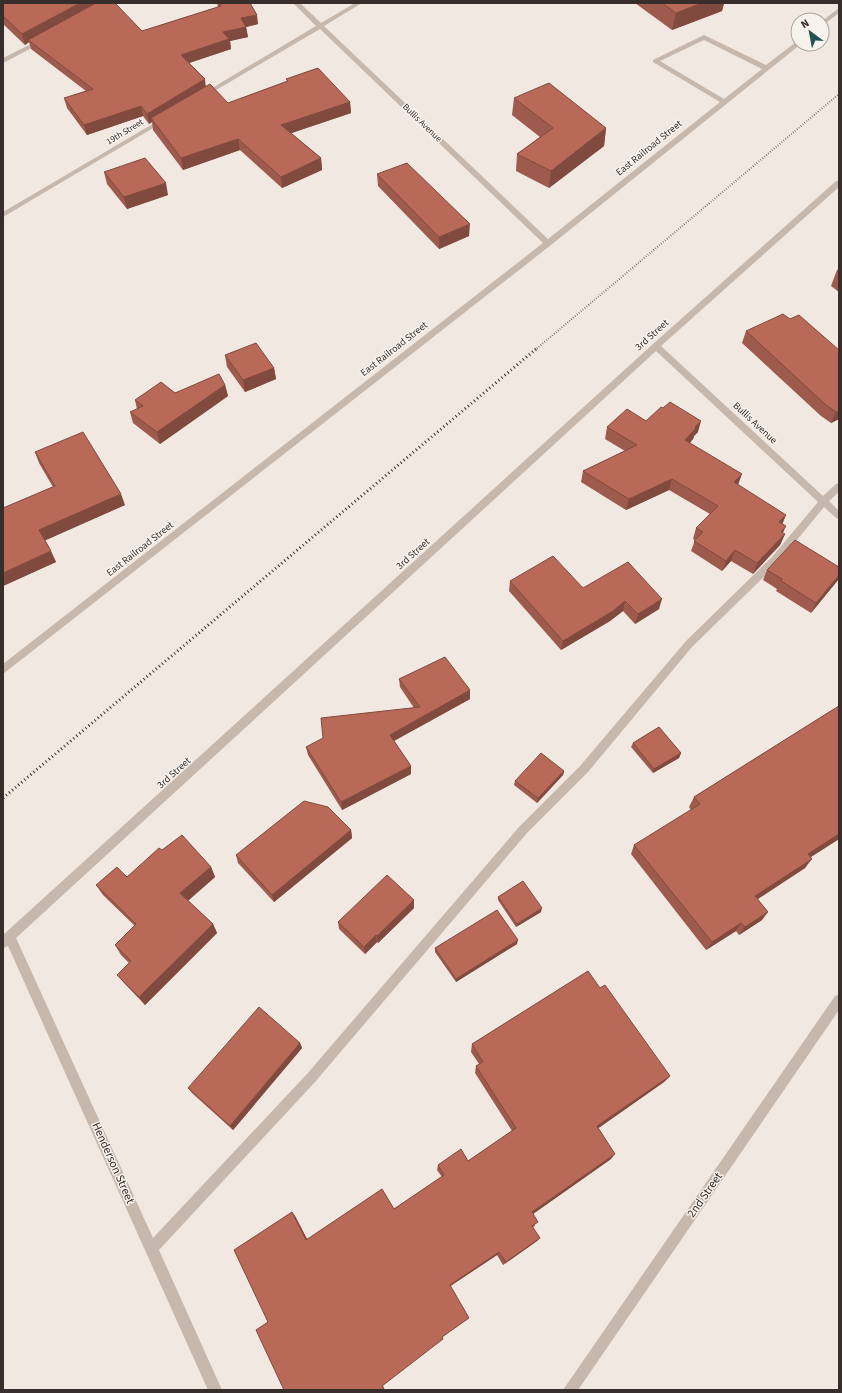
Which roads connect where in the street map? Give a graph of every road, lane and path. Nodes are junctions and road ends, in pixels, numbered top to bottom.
1 (296, 3) edge
2 (359, 3) edge
3 (839, 10) edge
4 (830, 17) edge
5 (320, 26) junction
6 (50, 36) edge
7 (790, 49) edge
8 (3, 61) edge
9 (766, 68) junction
10 (198, 98) edge
11 (724, 102) junction
12 (171, 115) edge
13 (839, 183) edge
14 (3, 215) edge
15 (548, 243) junction
16 (656, 346) junction
17 (839, 486) edge
18 (824, 502) junction
19 (839, 516) edge
20 (3, 670) edge
21 (7, 940) edge
22 (839, 1000) edge
23 (151, 1249) junction
24 (215, 1390) edge
25 (570, 1390) edge

1 - 5 street, Bullis Avenue
2 - 5 street
3 - 4 street
5 - 10 street
5 - 15 street, Bullis Avenue
6 - 8 street
7 - 9 street, East Railroad Street
9 - 11 street, East Railroad Street
9 - 11 street
11 - 15 street, East Railroad Street
12 - 14 street, 19th Street
13 - 16 street, 3rd Street
15 - 20 street, East Railroad Street
16 - 18 street, Bullis Avenue
16 - 21 street, 3rd Street
17 - 18 street
18 - 19 street, Bullis Avenue
18 - 23 street
21 - 23 street, Henderson Street
22 - 25 street, 2nd Street
23 - 24 street, Henderson Street

